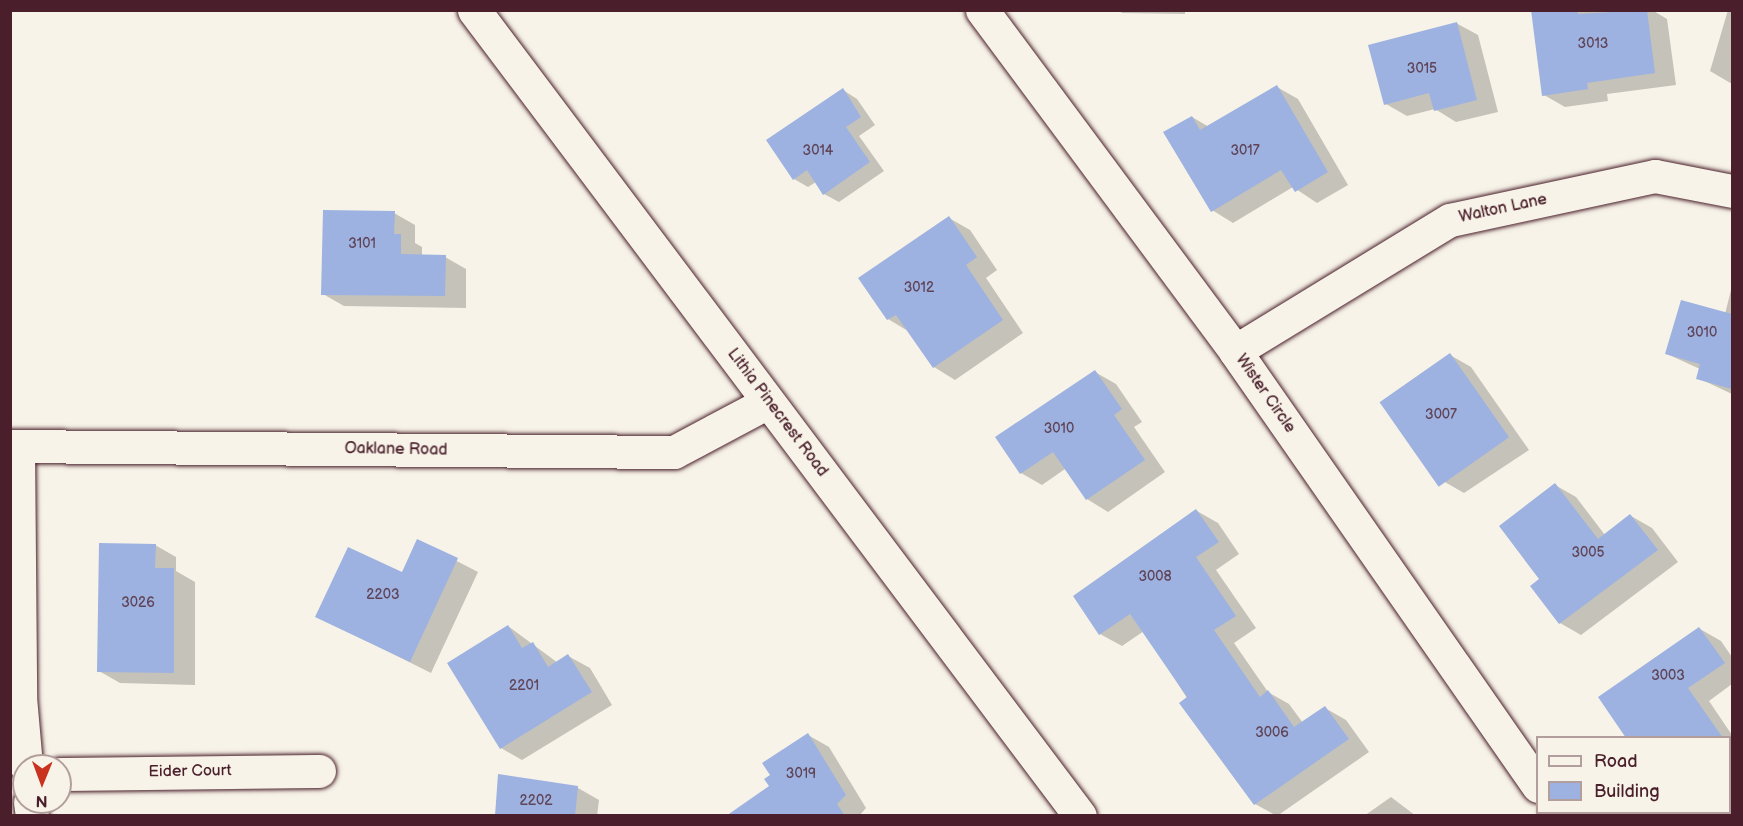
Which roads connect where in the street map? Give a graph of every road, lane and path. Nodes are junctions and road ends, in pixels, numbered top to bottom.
1 (474, 10) edge
2 (982, 10) edge
3 (1732, 191) edge
4 (1235, 351) junction
5 (768, 402) junction
6 (14, 446) edge
7 (25, 754) edge
8 (319, 771) dead end
9 (72, 774) edge
10 (1536, 783) edge
11 (1080, 816) edge

1 - 5 street, Lithia Pinecrest Road
2 - 4 street, Wister Circle
3 - 4 street, Walton Lane
4 - 10 street, Wister Circle
5 - 6 street, Oaklane Road
5 - 11 street, Lithia Pinecrest Road
6 - 7 street
8 - 9 street, Eider Court

